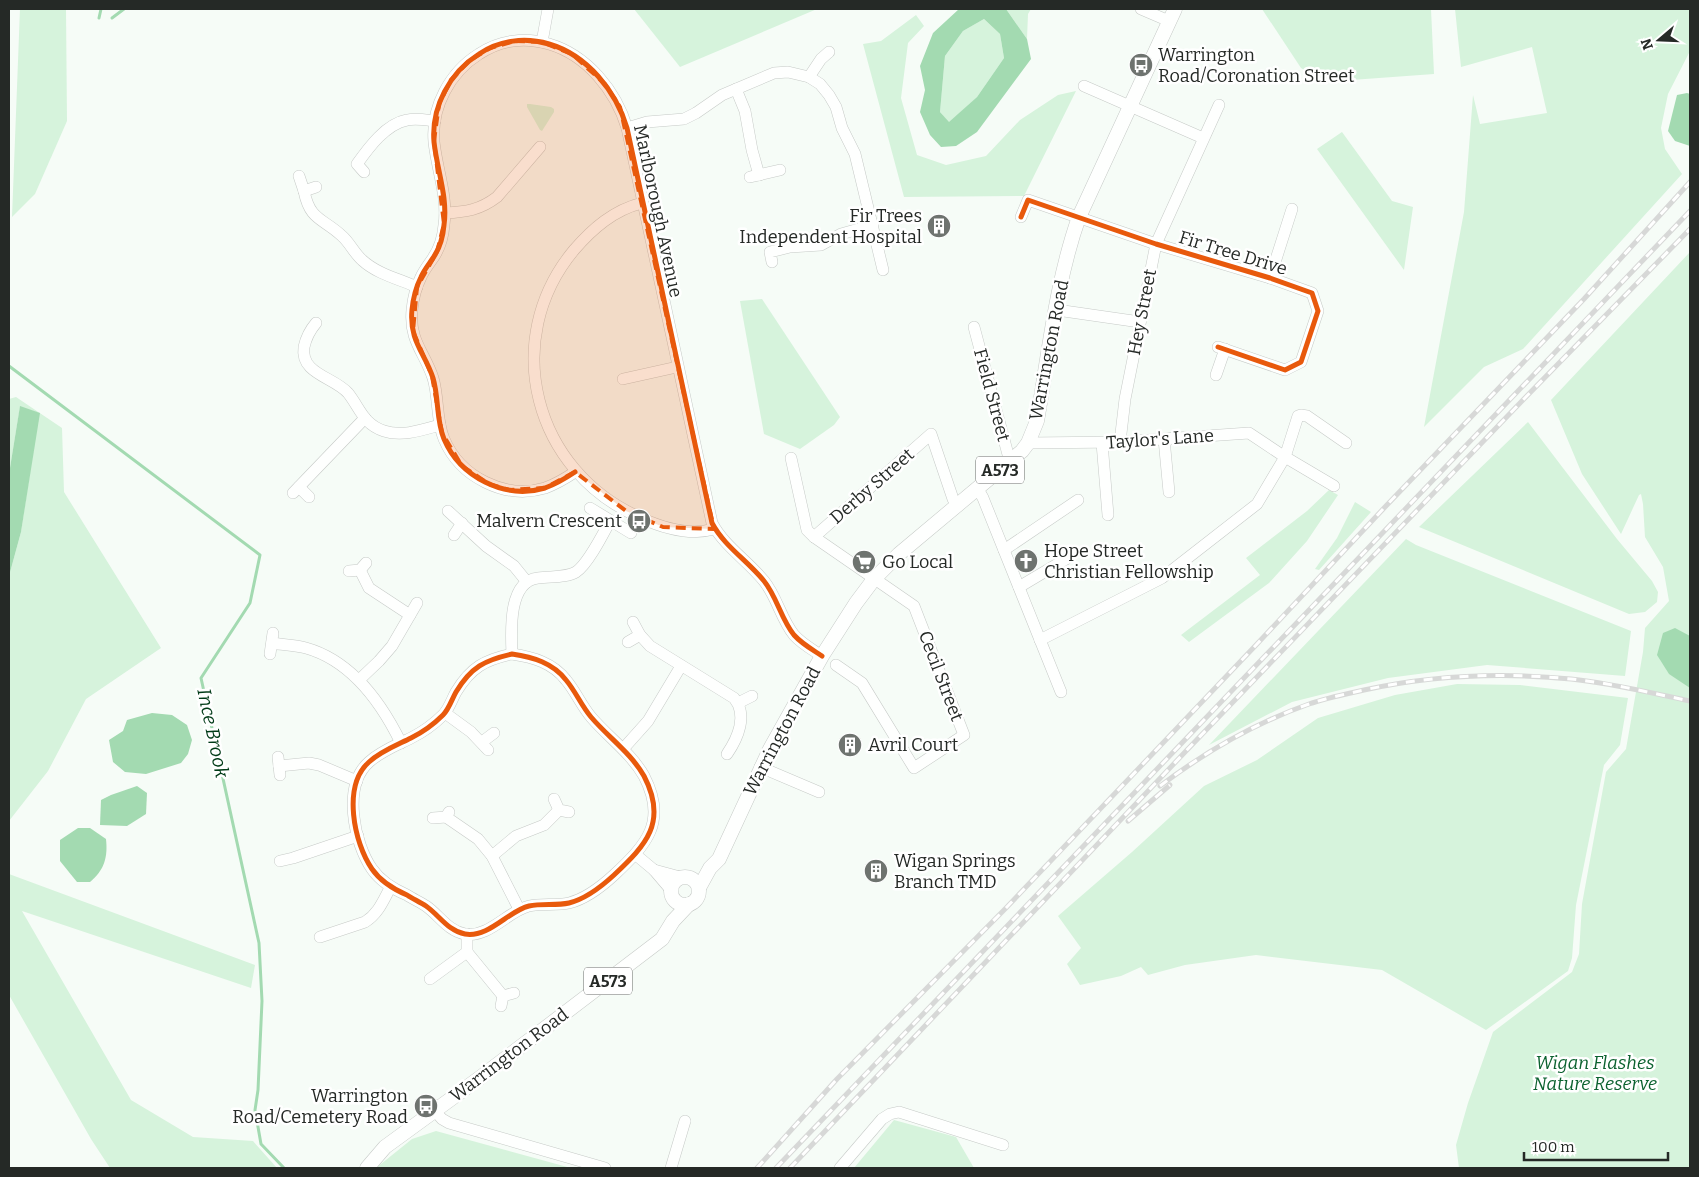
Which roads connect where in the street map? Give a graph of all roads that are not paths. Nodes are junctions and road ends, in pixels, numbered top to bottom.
1 (548, 9) edge
2 (1141, 9) edge
3 (1172, 15) edge
4 (542, 42) junction
5 (829, 52) dead end
6 (809, 77) junction
7 (1084, 86) dead end
8 (736, 88) junction
9 (1131, 105) junction
10 (1219, 105) dead end
11 (435, 121) junction
12 (627, 128) junction
13 (1204, 138) junction
14 (533, 151) dead end
15 (780, 170) dead end
16 (348, 172) dead end
17 (299, 176) dead end
18 (316, 187) dead end
19 (304, 191) junction
20 (642, 204) junction
21 (1292, 209) dead end
22 (445, 213) junction
23 (1021, 217) dead end
24 (1079, 218) junction
25 (873, 225) junction
26 (1156, 244) junction
27 (770, 252) dead end
28 (883, 270) dead end
29 (1270, 278) junction
30 (417, 287) junction
31 (1056, 310) junction
32 (1140, 322) junction
33 (317, 323) dead end
34 (974, 327) dead end
35 (677, 367) junction
36 (1216, 375) dead end
37 (623, 379) dead end
38 (365, 418) junction
39 (440, 425) junction
40 (1164, 439) junction
41 (1120, 442) junction
42 (1028, 443) junction
43 (1102, 443) junction
44 (1346, 443) dead end
45 (1285, 457) junction
46 (791, 458) dead end
47 (1010, 462) junction
48 (575, 472) junction
49 (1334, 486) dead end
50 (978, 489) junction
51 (1169, 492) dead end
52 (309, 497) dead end
53 (1078, 500) dead end
54 (958, 506) junction
55 (590, 508) dead end
56 (448, 511) dead end
57 (1108, 515) dead end
58 (610, 521) junction
59 (462, 523) junction
60 (714, 529) junction
61 (630, 533) dead end
62 (454, 535) dead end
63 (814, 537) junction
64 (1004, 550) junction
65 (1066, 559) dead end
66 (358, 568) dead end
67 (874, 579) junction
68 (527, 582) junction
69 (1019, 588) junction
70 (417, 603) dead end
71 (410, 615) junction
72 (633, 622) dead end
73 (640, 635) junction
74 (1040, 640) junction
75 (628, 642) dead end
76 (272, 644) dead end
77 (512, 654) junction
78 (822, 656) junction
79 (681, 666) junction
80 (839, 671) dead end
81 (359, 680) junction
82 (1061, 692) dead end
83 (752, 696) dead end
84 (738, 703) junction
85 (445, 713) junction
86 (494, 733) dead end
87 (401, 743) junction
88 (623, 749) junction
89 (727, 754) dead end
90 (279, 766) dead end
91 (760, 767) junction
92 (356, 781) junction
93 (819, 792) dead end
94 (560, 807) dead end
95 (433, 818) dead end
96 (358, 836) junction
97 (636, 855) junction
98 (492, 856) junction
99 (280, 860) dead end
100 (710, 868) junction
101 (654, 870) junction
102 (684, 877) junction
103 (390, 888) junction
104 (699, 888) junction
105 (672, 894) junction
106 (689, 904) junction
107 (519, 910) junction
108 (673, 921) junction
109 (467, 934) junction
110 (320, 937) dead end
111 (467, 952) junction
112 (430, 979) dead end
113 (506, 998) dead end
114 (435, 1111) junction
115 (685, 1121) dead end
116 (1003, 1145) dead end
117 (366, 1168) edge
118 (605, 1168) edge
119 (671, 1168) edge
120 (840, 1168) edge

1 - 4 street
2 - 3 street
3 - 9 main road, Warrington Road / A573
4 - 11 street, Marlborough Avenue
4 - 12 street, Marlborough Avenue
5 - 6 street
6 - 8 street
6 - 25 street
7 - 9 street
8 - 12 street
8 - 15 street
9 - 13 street
9 - 24 main road, Warrington Road / A573
10 - 13 street, Hey Street
11 - 16 street
11 - 22 street, Marlborough Avenue
12 - 20 street, Marlborough Avenue
13 - 26 street, Hey Street
14 - 22 street
17 - 19 street
18 - 19 street
19 - 30 street
20 - 35 street, Marlborough Avenue
20 - 48 street
21 - 29 street
22 - 30 street, Marlborough Avenue
23 - 24 street, Fir Tree Drive
24 - 26 street, Fir Tree Drive
24 - 31 main road, Warrington Road / A573
25 - 27 street
25 - 28 street
26 - 29 street, Fir Tree Drive
26 - 32 street, Hey Street
29 - 36 street, Fir Tree Drive
30 - 39 street, Marlborough Avenue
31 - 32 street
31 - 42 main road, Warrington Road / A573
32 - 41 street, Hey Street
33 - 38 street
34 - 47 street, Field Street
35 - 37 street
35 - 60 street, Marlborough Avenue
38 - 39 street
38 - 52 street
39 - 48 street, Marlborough Avenue
40 - 41 street, Taylor's Lane
40 - 45 street, Taylor's Lane
40 - 51 street
41 - 43 street, Taylor's Lane
42 - 43 street, Taylor's Lane
42 - 47 main road, Warrington Road / A573
43 - 57 street
44 - 45 street
45 - 49 street, Taylor's Lane
45 - 74 street
46 - 63 street
47 - 50 main road, Warrington Road / A573
48 - 60 street
50 - 54 main road, Warrington Road / A573
50 - 64 street
53 - 64 street
54 - 63 street, Derby Street
54 - 67 main road, Warrington Road / A573
55 - 58 street
56 - 59 street
58 - 61 street
58 - 68 street
59 - 62 street
59 - 68 street
60 - 78 street, Marlborough Avenue
63 - 67 street
64 - 69 street
65 - 69 street
66 - 71 street
67 - 78 main road, Warrington Road / A573
67 - 80 street, Cecil Street
68 - 77 street
69 - 74 street
70 - 71 street
71 - 81 street
72 - 73 street
73 - 75 street
73 - 79 street
74 - 82 street
76 - 81 street
77 - 85 street
77 - 88 street
78 - 91 main road, Warrington Road / A573
79 - 84 street
79 - 88 street
81 - 87 street
83 - 84 street
84 - 89 street
85 - 86 street
85 - 87 street
87 - 92 street
88 - 97 street
90 - 92 street
91 - 93 street
91 - 100 main road, Warrington Road / A573
92 - 96 street
94 - 98 street
95 - 98 street
96 - 99 street
96 - 103 street
97 - 101 street
97 - 107 street
98 - 107 street
100 - 102 main road
100 - 104 main road, Warrington Road / A573
101 - 102 street
101 - 105 street
102 - 104 main road
102 - 105 main road
103 - 109 street
103 - 110 street
104 - 106 main road, A573
105 - 106 main road
105 - 108 main road
106 - 108 main road, Warrington Road / A573
107 - 109 street
108 - 114 main road, Warrington Road / A573
109 - 111 street
111 - 112 street
111 - 113 street
114 - 117 main road, Warrington Road / A573
114 - 118 street
115 - 119 street
116 - 120 street

